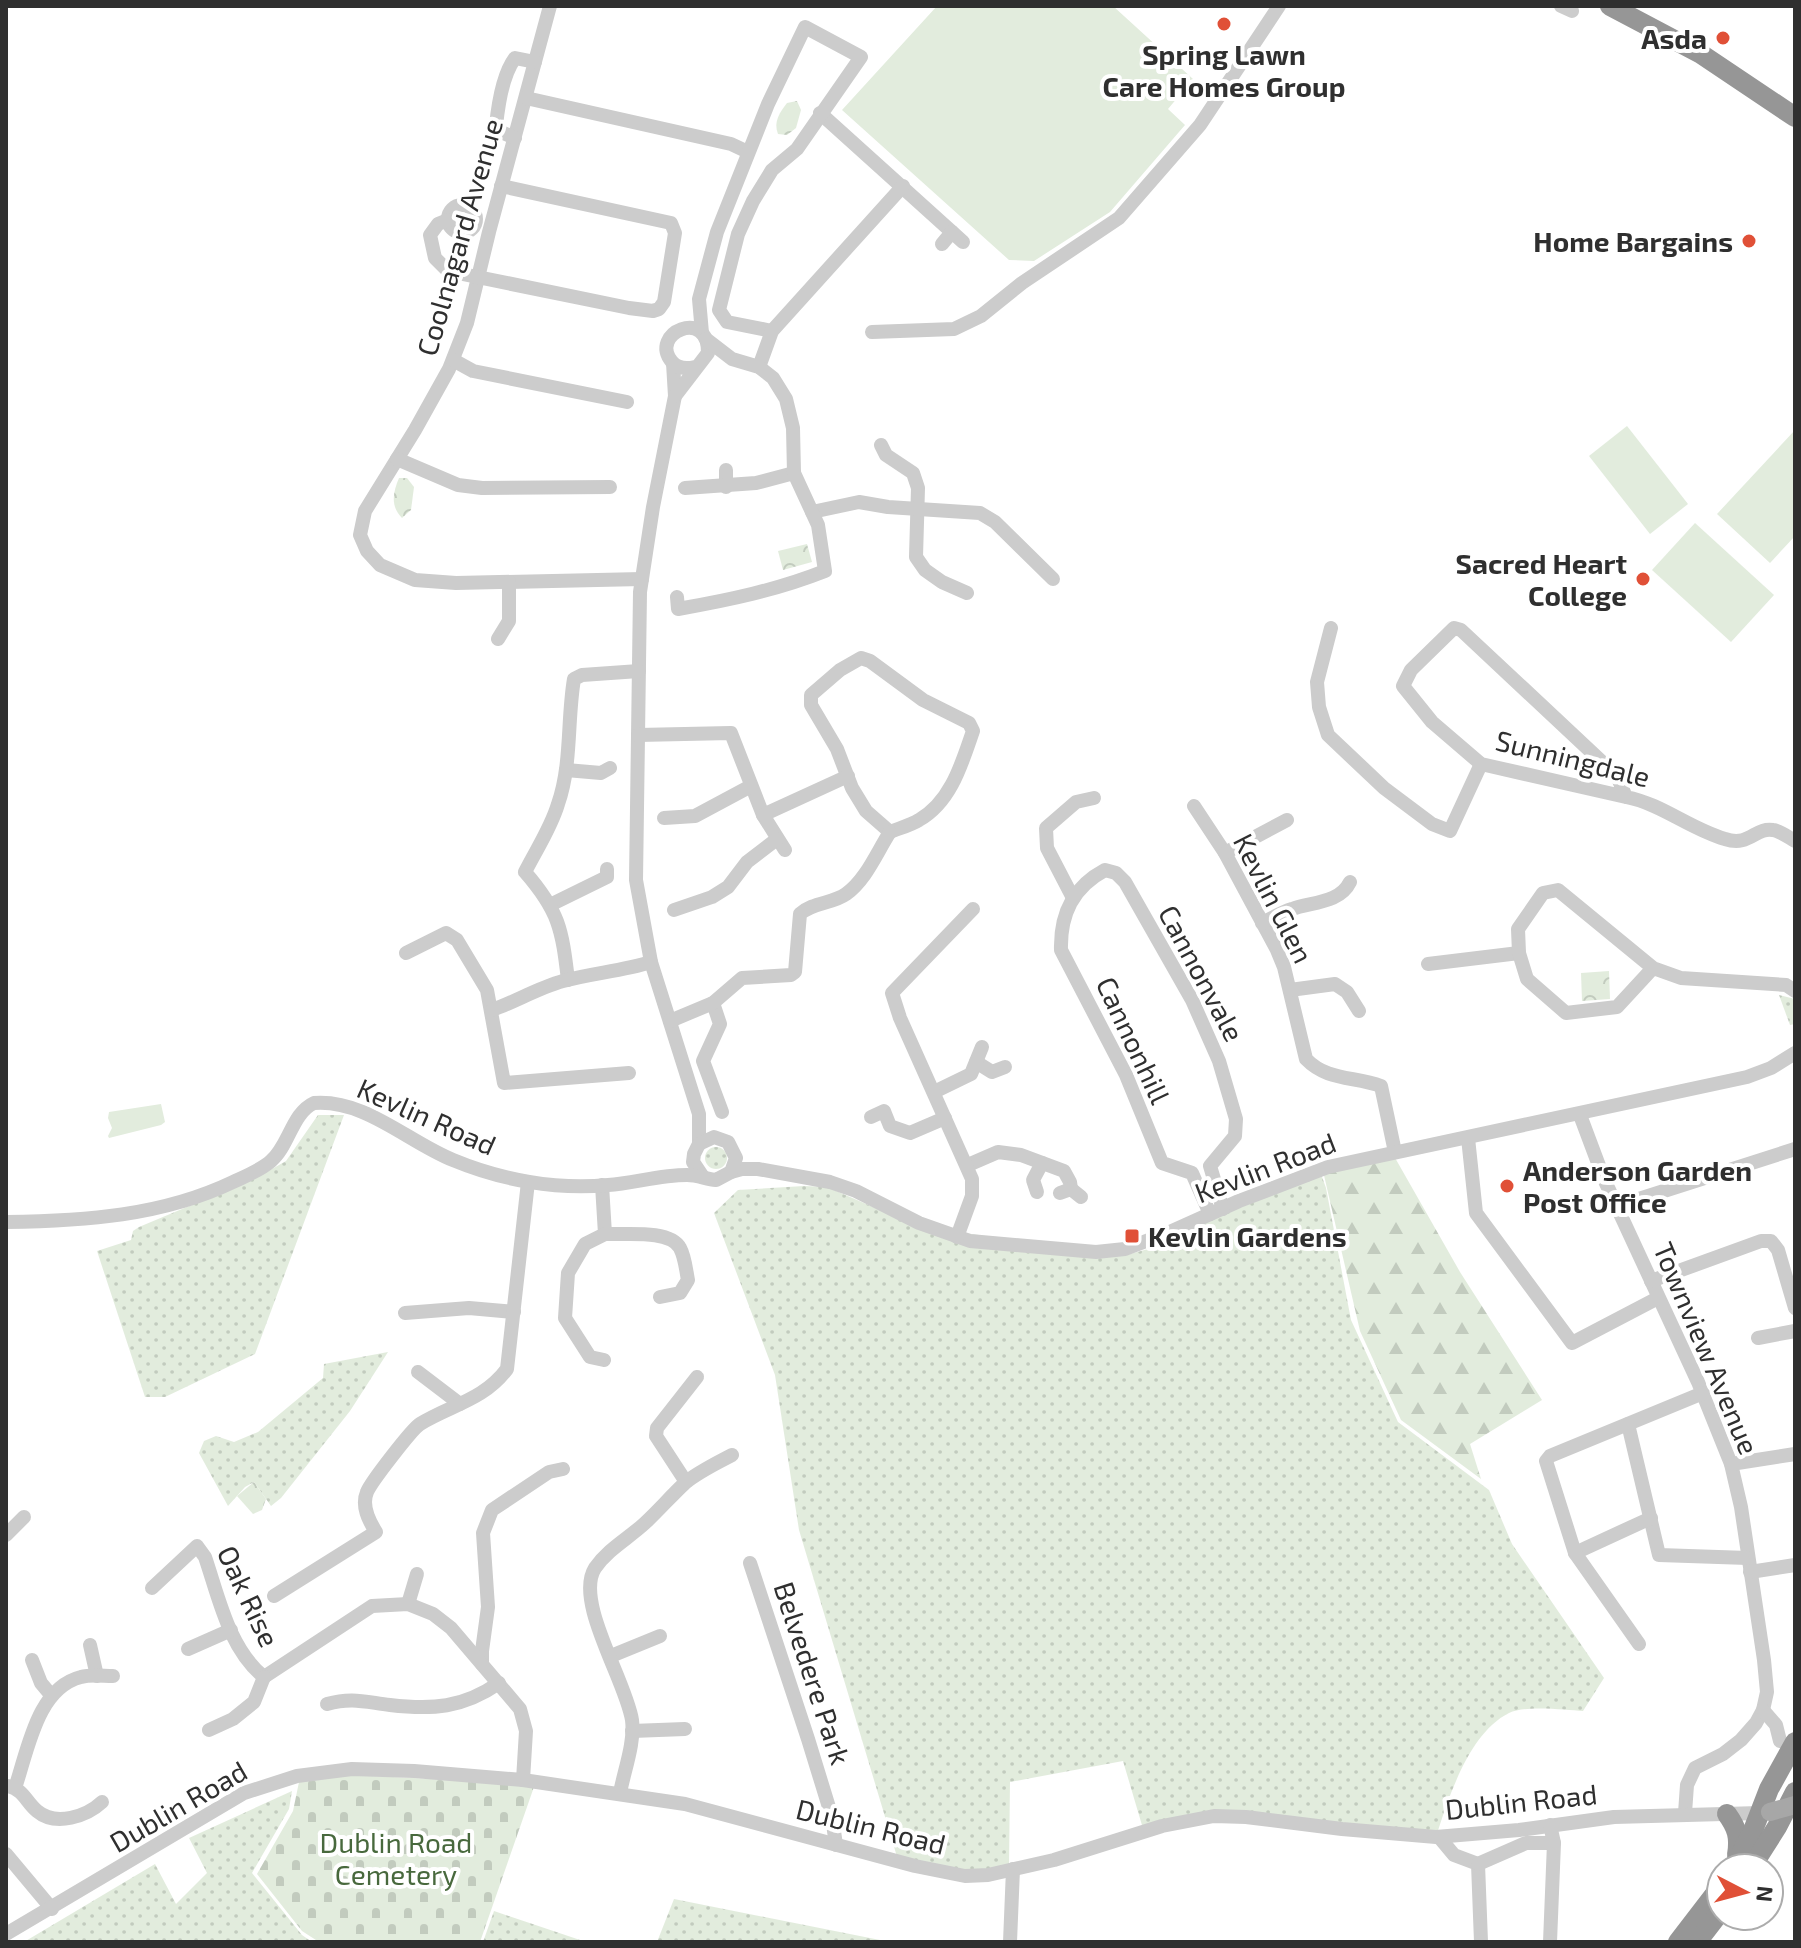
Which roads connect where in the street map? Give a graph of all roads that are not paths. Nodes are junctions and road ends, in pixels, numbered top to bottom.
1 (550, 6) edge
2 (1279, 6) edge
3 (1610, 6) edge
4 (535, 62) junction
5 (526, 98) junction
6 (820, 113) junction
7 (1795, 117) edge
8 (515, 138) junction
9 (748, 152) junction
10 (501, 186) junction
11 (903, 186) junction
12 (448, 220) dead end
13 (942, 244) dead end
14 (478, 278) junction
15 (699, 299) junction
16 (676, 331) junction
17 (772, 331) junction
18 (872, 332) dead end
19 (704, 336) junction
20 (732, 359) junction
21 (453, 360) junction
22 (673, 363) junction
23 (698, 366) junction
24 (759, 367) junction
25 (675, 396) junction
26 (627, 402) dead end
27 (881, 445) dead end
28 (397, 459) junction
29 (726, 470) dead end
30 (794, 473) junction
31 (610, 487) dead end
32 (726, 487) junction
33 (685, 488) dead end
34 (917, 508) junction
35 (812, 512) junction
36 (642, 579) junction
37 (1053, 579) dead end
38 (509, 582) junction
39 (967, 593) dead end
40 (677, 597) dead end
41 (1331, 628) dead end
42 (498, 639) dead end
43 (639, 671) junction
44 (638, 735) junction
45 (1481, 764) junction
46 (610, 768) dead end
47 (566, 770) junction
48 (848, 776) junction
49 (751, 786) junction
50 (1626, 797) junction
51 (1094, 798) dead end
52 (1194, 806) dead end
53 (763, 815) junction
54 (664, 818) dead end
55 (1290, 818) dead end
56 (890, 832) junction
57 (1795, 841) edge
58 (1225, 853) junction
59 (607, 869) dead end
60 (1096, 875) joint
61 (1350, 890) dead end
62 (1073, 898) junction
63 (550, 905) junction
64 (973, 909) dead end
65 (674, 910) dead end
66 (1262, 923) junction
67 (406, 953) dead end
68 (1519, 953) junction
69 (651, 962) junction
70 (1428, 964) dead end
71 (1653, 968) junction
72 (568, 980) junction
73 (1290, 990) junction
74 (1795, 991) edge
75 (713, 1003) junction
76 (492, 1010) junction
77 (1362, 1013) dead end
78 (670, 1021) junction
79 (982, 1047) dead end
80 (1795, 1053) edge
81 (976, 1062) junction
82 (1005, 1067) dead end
83 (629, 1073) dead end
84 (934, 1092) junction
85 (722, 1112) dead end
86 (699, 1114) junction
87 (1580, 1115) junction
88 (871, 1117) dead end
89 (945, 1118) junction
90 (718, 1137) junction
91 (1468, 1138) junction
92 (699, 1144) junction
93 (1795, 1149) edge
94 (735, 1152) junction
95 (1395, 1152) junction
96 (693, 1162) junction
97 (1042, 1163) junction
98 (968, 1165) junction
99 (758, 1169) junction
100 (731, 1172) junction
101 (675, 1175) junction
102 (703, 1177) junction
103 (528, 1182) junction
104 (602, 1185) junction
105 (1037, 1192) dead end
106 (1070, 1193) dead end
107 (1617, 1206) junction
108 (1217, 1211) junction
109 (6, 1222) edge
110 (605, 1234) junction
111 (957, 1237) junction
112 (1651, 1281) junction
113 (660, 1297) dead end
114 (1658, 1298) junction
115 (1795, 1308) edge
116 (514, 1312) junction
117 (405, 1313) dead end
118 (1795, 1331) edge
119 (1758, 1338) dead end
120 (604, 1360) dead end
121 (418, 1372) dead end
122 (697, 1377) dead end
123 (1703, 1393) junction
124 (460, 1404) junction
125 (1628, 1424) junction
126 (1795, 1454) edge
127 (732, 1455) dead end
128 (1731, 1464) junction
129 (563, 1469) dead end
130 (686, 1482) junction
131 (24, 1517) dead end
132 (1651, 1518) junction
133 (6, 1535) edge
134 (1575, 1553) junction
135 (750, 1563) dead end
136 (1749, 1565) junction
137 (1795, 1565) edge
138 (417, 1574) dead end
139 (152, 1588) dead end
140 (274, 1596) dead end
141 (408, 1604) junction
142 (231, 1630) junction
143 (660, 1636) dead end
144 (1639, 1644) dead end
145 (90, 1645) dead end
146 (188, 1649) dead end
147 (611, 1656) junction
148 (32, 1660) dead end
149 (482, 1664) junction
150 (97, 1676) junction
151 (113, 1676) dead end
152 (264, 1677) junction
153 (499, 1683) junction
154 (51, 1695) junction
155 (327, 1704) dead end
156 (1763, 1710) junction
157 (685, 1729) dead end
158 (209, 1730) dead end
159 (632, 1731) junction
160 (1787, 1742) edge
161 (523, 1780) junction
162 (10, 1787) edge
163 (1795, 1792) edge
164 (620, 1793) junction
165 (102, 1802) dead end
166 (1795, 1805) edge
167 (1765, 1812) junction
168 (1685, 1813) junction
169 (1727, 1814) junction
170 (1550, 1825) junction
171 (1439, 1837) junction
172 (1554, 1843) junction
173 (836, 1845) junction
174 (1740, 1852) edge
175 (1746, 1852) edge
176 (1753, 1852) edge
177 (6, 1854) edge
178 (1478, 1864) junction
179 (1013, 1869) junction
180 (1705, 1907) edge
181 (52, 1909) junction
182 (6, 1934) edge
183 (1010, 1942) edge
184 (1481, 1942) edge
185 (1550, 1942) edge
186 (1678, 1942) edge

1 - 4 street, Coolnagard Avenue
2 - 18 street
3 - 7 highway
4 - 5 street, Coolnagard Avenue
4 - 8 street
5 - 8 street, Coolnagard Avenue
5 - 9 street
6 - 9 street
6 - 11 street
6 - 17 street
8 - 10 street, Coolnagard Avenue
9 - 15 street
10 - 14 street, Coolnagard Avenue
10 - 14 street
11 - 13 street
11 - 17 street
12 - 14 street
14 - 21 street, Coolnagard Avenue
15 - 16 street
15 - 19 street
16 - 19 street
16 - 22 street
17 - 24 street
19 - 20 street
19 - 23 street
20 - 23 street
20 - 24 street
21 - 26 street
21 - 28 street, Coolnagard Avenue
22 - 23 street
22 - 25 street
23 - 25 street
24 - 30 street
25 - 36 street
27 - 34 street
28 - 31 street
28 - 38 street, Coolnagard Avenue
29 - 32 street
30 - 32 street
30 - 35 street
32 - 33 street
34 - 35 street
34 - 37 street
34 - 39 street
35 - 40 street
36 - 38 street, Coolnagard Avenue
36 - 43 street
38 - 42 street
41 - 45 street
43 - 44 street
43 - 47 street
44 - 49 street
44 - 69 street
45 - 50 street, Sunningdale
45 - 50 street, Sunningdale
46 - 47 street
47 - 63 street
48 - 53 street
48 - 56 street
48 - 56 street
49 - 53 street
49 - 54 street
50 - 57 street, Sunningdale
51 - 62 street
52 - 58 street, Kevlin Glen
53 - 65 street
55 - 58 street
56 - 75 street
58 - 66 street, Kevlin Glen
59 - 63 street
60 - 62 street, Cannonhill
60 - 108 street, Cannonvale
61 - 66 street
62 - 108 street, Cannonhill
63 - 72 street
64 - 84 street
66 - 73 street, Kevlin Glen
67 - 76 street
68 - 70 street
68 - 71 street
68 - 71 street
69 - 72 street
69 - 78 street
71 - 74 street
72 - 76 street
73 - 77 street
73 - 95 street, Kevlin Glen
75 - 78 street
75 - 85 street
76 - 83 street
78 - 86 street
79 - 81 street
80 - 87 street, Kevlin Road
81 - 82 street
81 - 84 street
84 - 89 street
86 - 90 street
86 - 92 street
87 - 91 street, Kevlin Road
87 - 107 street, Townview Avenue
88 - 89 street
89 - 98 street
90 - 92 street
90 - 94 street
91 - 95 street, Kevlin Road
91 - 114 street
92 - 96 street
93 - 107 street
94 - 99 street, Kevlin Road
94 - 100 street
95 - 108 street, Kevlin Road
96 - 101 street, Kevlin Road
96 - 102 street
97 - 98 street
97 - 105 street
97 - 106 street
98 - 111 street
99 - 100 street, Kevlin Road
99 - 111 street, Kevlin Road
100 - 102 street
101 - 102 street, Kevlin Road
101 - 104 street, Kevlin Road
103 - 104 street, Kevlin Road
103 - 109 street, Kevlin Road
103 - 116 street
104 - 110 street
107 - 112 street, Townview Avenue
108 - 111 street, Kevlin Road
110 - 113 street
110 - 120 street
112 - 114 street, Townview Avenue
112 - 115 street
114 - 123 street, Townview Avenue
116 - 117 street
116 - 124 street
118 - 119 street
121 - 124 street
122 - 130 street
123 - 125 street
123 - 128 street, Townview Avenue
124 - 140 street
125 - 132 street
125 - 134 street
126 - 128 street
127 - 130 street
128 - 136 street, Townview Avenue
129 - 149 street
130 - 147 street
131 - 133 street
132 - 134 street
132 - 136 street
134 - 144 street
135 - 173 street, Belvedere Park
136 - 137 street
136 - 156 street, Townview Avenue
138 - 141 street
139 - 142 street, Oak Rise
141 - 149 street
141 - 152 street
142 - 146 street
142 - 152 street, Oak Rise
143 - 147 street
145 - 150 street
147 - 159 street
148 - 154 street
149 - 153 street
150 - 151 street
150 - 154 street
152 - 158 street
153 - 155 street
153 - 161 street
154 - 162 street
156 - 160 street
156 - 168 street
157 - 159 street
159 - 164 street
160 - 167 highway
161 - 164 street, Dublin Road
161 - 181 street, Dublin Road
162 - 165 street
163 - 176 highway
164 - 173 street, Dublin Road
166 - 167 main road, bridge
167 - 169 street, Dublin Road
167 - 175 highway
168 - 169 street, Dublin Road
168 - 170 street, Dublin Road
169 - 174 highway
170 - 171 street, Dublin Road
170 - 172 street
171 - 178 street
171 - 179 street, Dublin Road
172 - 178 street
172 - 185 street
173 - 179 street, Dublin Road
177 - 181 street
178 - 184 street
179 - 183 street
180 - 186 highway
181 - 182 street, Dublin Road

